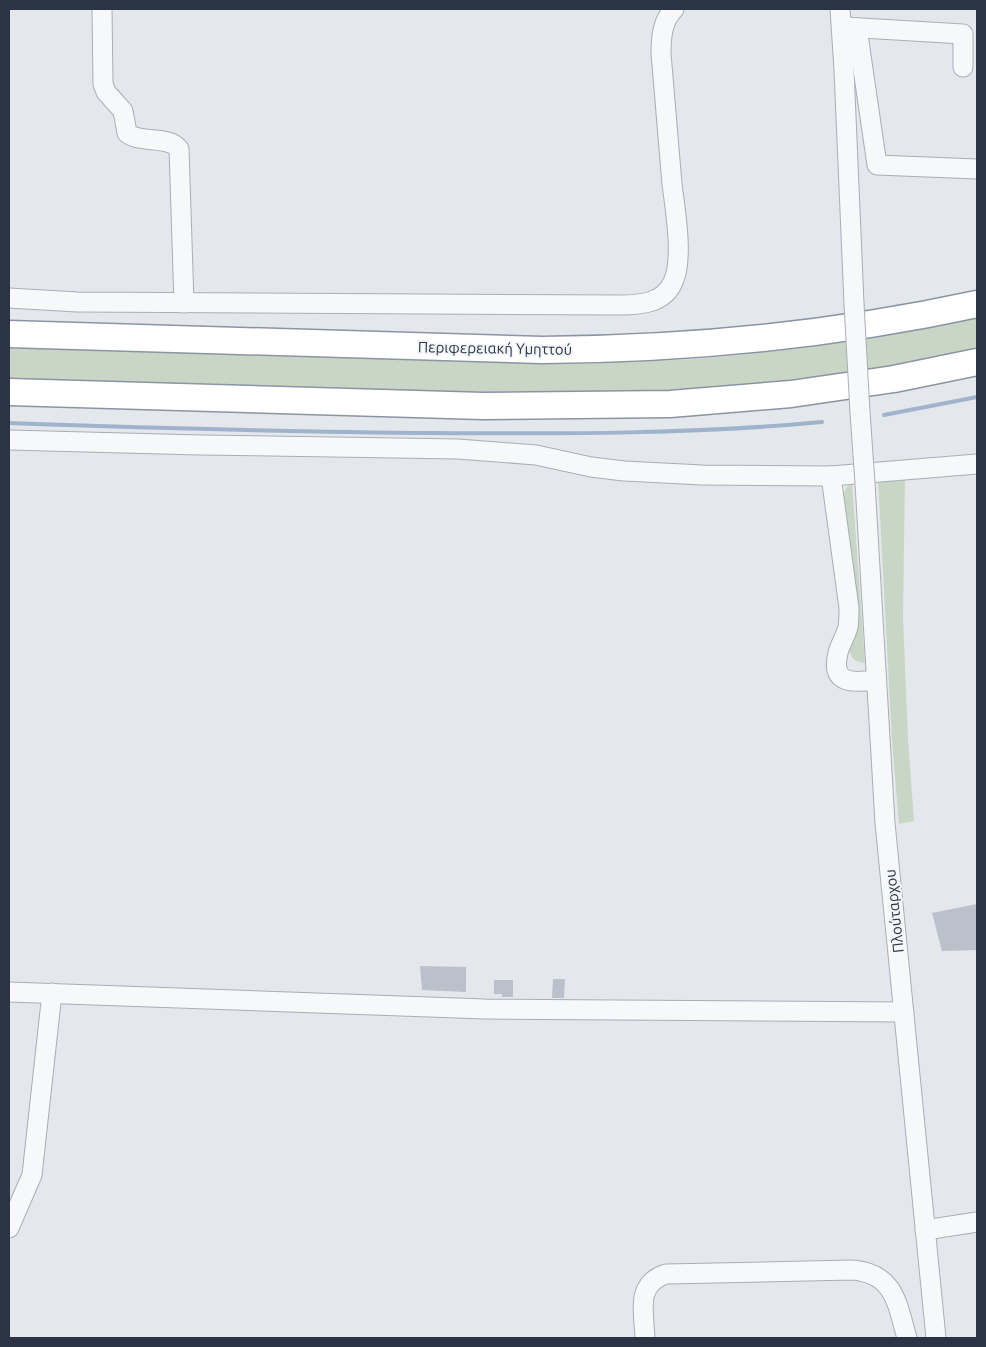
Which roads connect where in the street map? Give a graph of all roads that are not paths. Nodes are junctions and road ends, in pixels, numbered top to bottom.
1 (102, 9) edge
2 (674, 9) edge
3 (846, 21) edge
4 (962, 67) dead end
5 (977, 169) edge
6 (9, 298) edge
7 (184, 303) junction
8 (977, 304) edge
9 (9, 334) edge
10 (977, 362) edge
11 (9, 392) edge
12 (9, 440) edge
13 (977, 464) edge
14 (831, 476) junction
15 (876, 680) junction
16 (9, 992) edge
17 (52, 994) junction
18 (904, 1012) junction
19 (977, 1222) edge
20 (9, 1228) edge
21 (925, 1230) junction
22 (645, 1338) edge
23 (907, 1338) edge
24 (936, 1338) edge

1 - 7 street
2 - 7 street
3 - 4 street
3 - 5 street
3 - 15 street, Πλούταρχου, bridge
6 - 7 street
8 - 9 highway, Περιφερειακή Υμηττού
10 - 11 highway
12 - 14 street
13 - 14 street
14 - 15 street
15 - 18 street, Πλούταρχου
16 - 17 street
17 - 18 street
17 - 20 street
18 - 21 street, Πλούταρχου
19 - 21 street
21 - 24 street, Πλούταρχου
22 - 23 street

